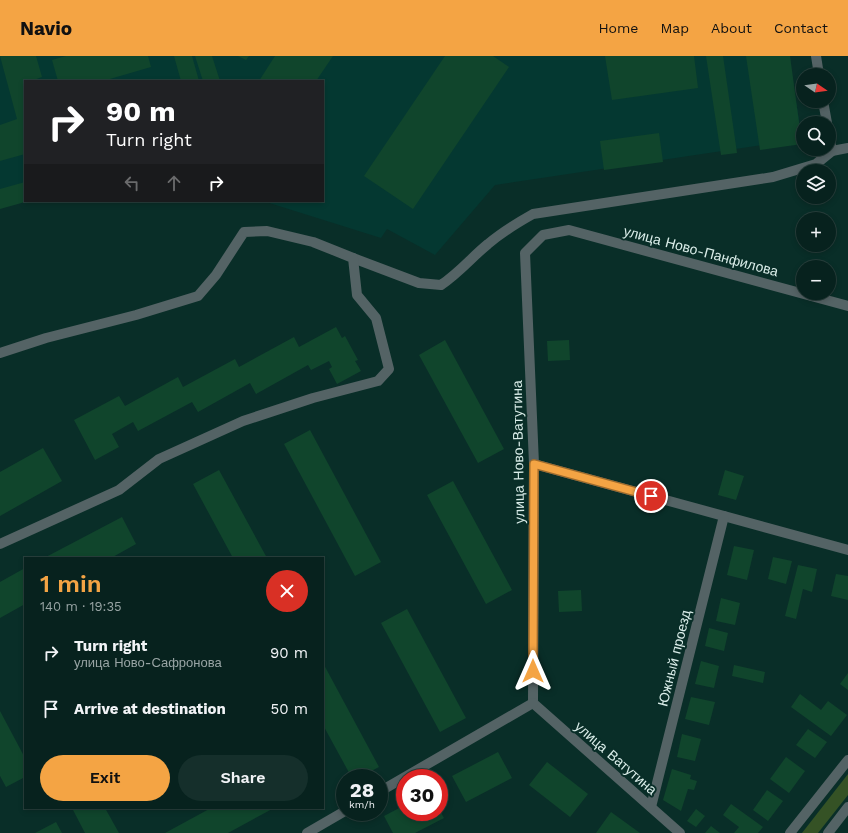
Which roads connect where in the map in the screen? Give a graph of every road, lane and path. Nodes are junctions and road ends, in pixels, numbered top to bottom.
1 (816, 56) edge
2 (818, 68) edge
3 (848, 148) edge
4 (836, 150) edge
5 (826, 156) edge
6 (569, 230) joint
7 (353, 258) junction
8 (848, 306) edge
9 (0, 353) edge
10 (534, 464) junction
11 (724, 516) junction
12 (0, 544) edge
13 (848, 550) edge
14 (533, 703) junction
15 (848, 760) edge
16 (388, 787) edge
17 (651, 807) junction
18 (848, 808) edge
19 (336, 816) edge
20 (307, 833) edge
21 (680, 833) edge
22 (790, 833) edge
23 (828, 833) edge

1 - 2 street
3 - 4 street
5 - 7 street
6 - 8 street, улица Ново-Панфилова
6 - 10 street, улица Ново-Ватутина
7 - 9 street
7 - 12 street
10 - 11 street
10 - 14 street, улица Ново-Ватутина
11 - 13 street
11 - 17 street, Южный проезд
14 - 16 street
14 - 17 street, улица Ватутина
15 - 22 street
17 - 21 street, улица Ватутина
18 - 23 street
19 - 20 street

